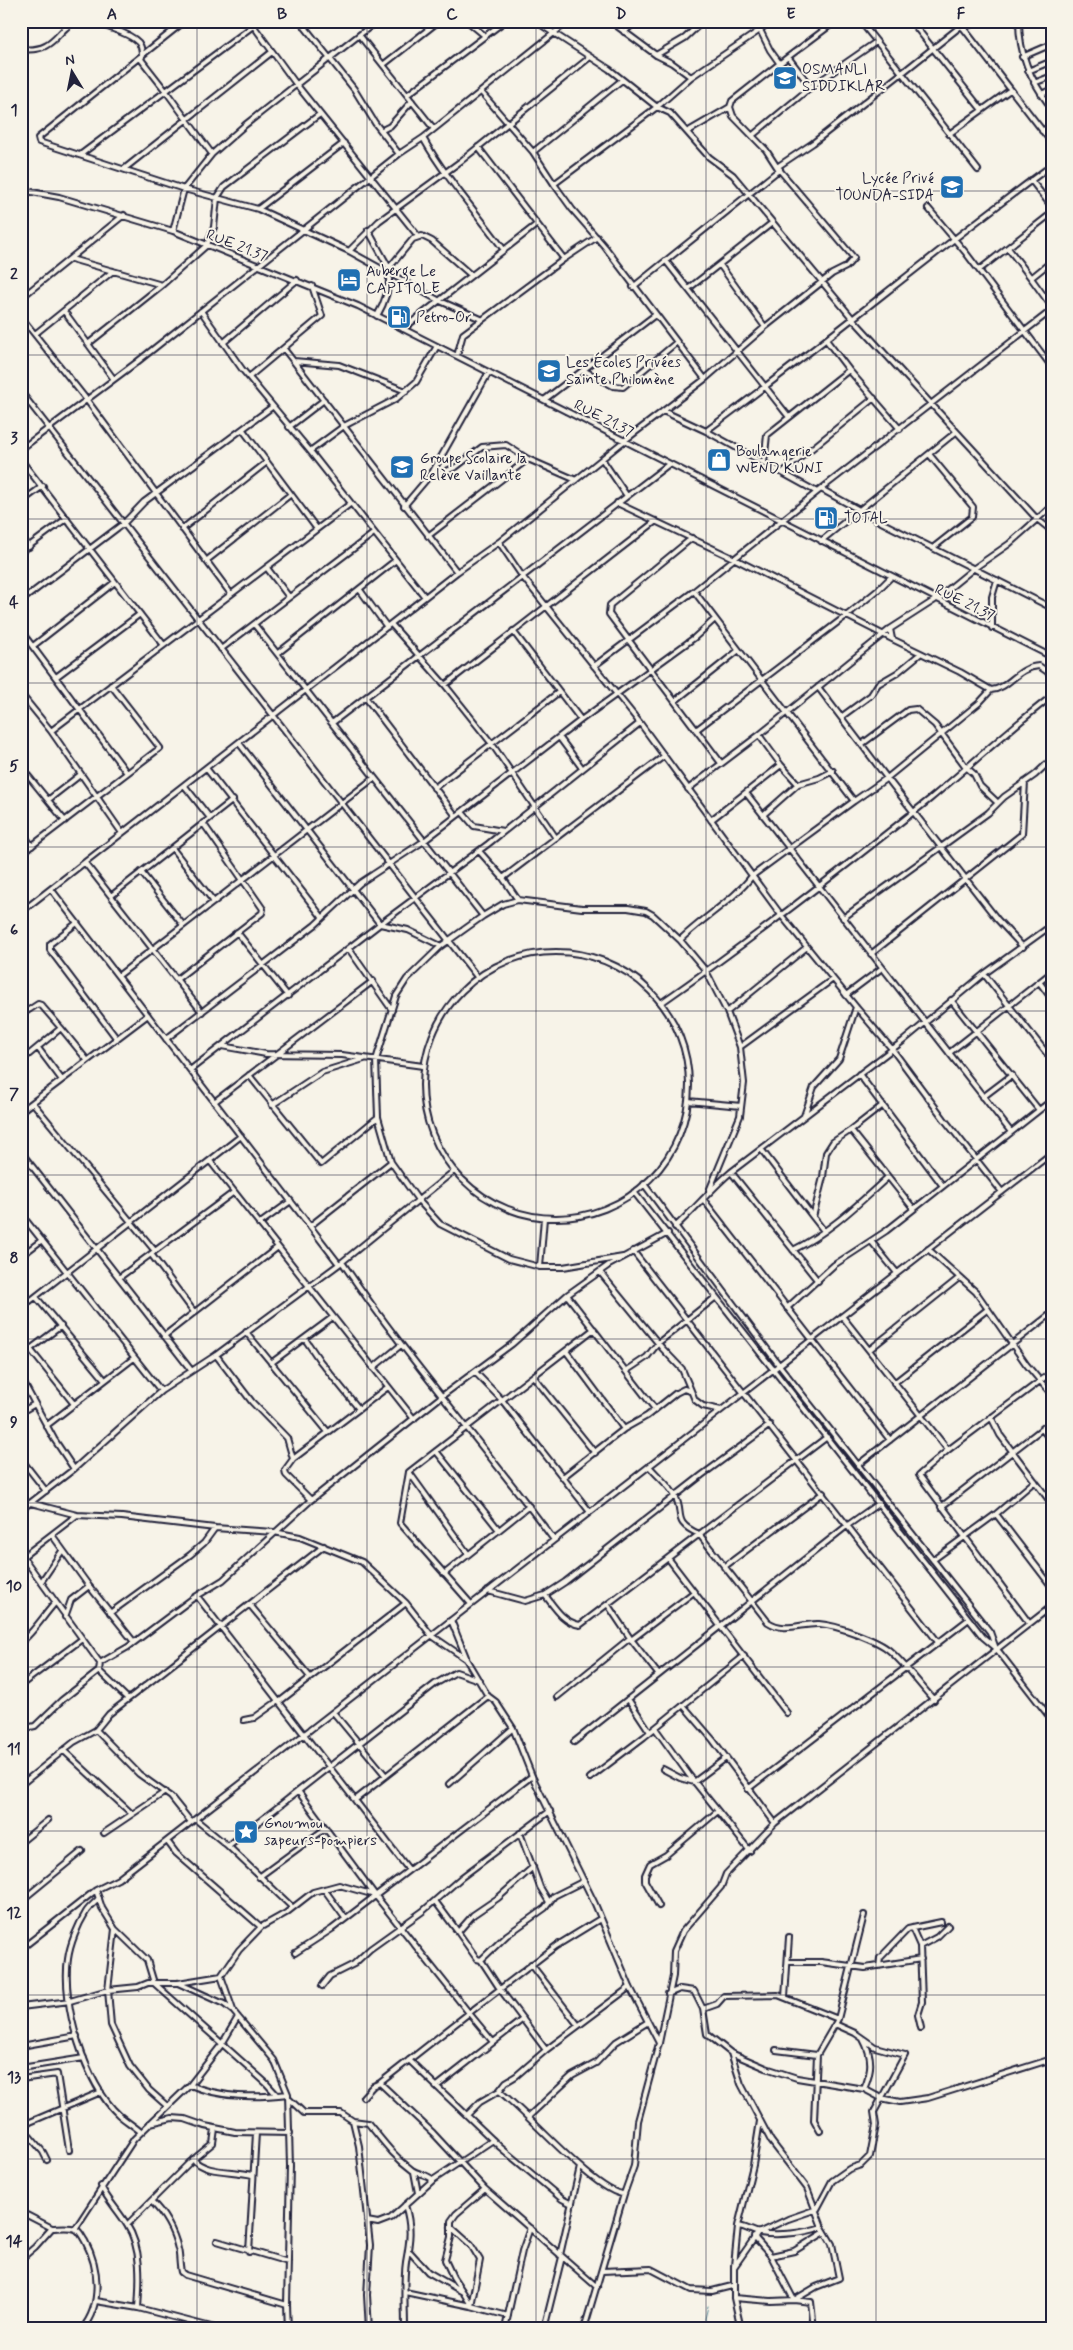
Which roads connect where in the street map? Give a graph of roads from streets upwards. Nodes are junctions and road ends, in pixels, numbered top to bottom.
1 (84, 21) edge
2 (89, 21) edge
3 (185, 21) edge
4 (250, 21) edge
5 (300, 21) edge
6 (378, 21) edge
7 (439, 21) edge
8 (466, 21) edge
9 (505, 21) edge
10 (535, 21) edge
11 (569, 21) edge
12 (610, 21) edge
13 (637, 21) edge
14 (703, 21) edge
15 (770, 21) edge
16 (836, 21) edge
17 (860, 21) edge
18 (910, 21) edge
19 (958, 21) edge
20 (979, 21) edge
21 (1019, 21) edge
22 (1027, 21) edge
23 (1052, 22) edge
24 (253, 26) junction
25 (962, 27) junction
26 (760, 30) junction
27 (624, 32) junction
28 (552, 33) junction
29 (484, 35) junction
30 (360, 36) junction
31 (876, 42) junction
32 (1052, 44) edge
33 (21, 49) edge
34 (933, 49) junction
35 (272, 52) junction
36 (656, 55) junction
37 (788, 57) junction
38 (1022, 57) junction
39 (141, 58) junction
40 (330, 58) junction
41 (589, 58) junction
42 (1052, 61) edge
43 (780, 64) junction
44 (383, 65) junction
45 (1028, 71) junction
46 (902, 74) junction
47 (1052, 76) edge
48 (691, 77) junction
49 (622, 80) junction
50 (1034, 83) junction
51 (296, 84) junction
52 (811, 88) junction
53 (165, 90) junction
54 (1010, 90) junction
55 (1052, 90) edge
56 (481, 92) junction
57 (1041, 94) junction
58 (407, 95) junction
59 (412, 101) junction
60 (1052, 106) edge
61 (657, 107) junction
62 (730, 107) junction
63 (982, 110) junction
64 (320, 114) junction
65 (186, 120) junction
66 (507, 123) junction
67 (1052, 125) edge
68 (434, 129) junction
69 (382, 130) junction
70 (1042, 131) junction
71 (687, 132) junction
72 (950, 134) junction
73 (753, 135) junction
74 (423, 138) junction
75 (344, 143) junction
76 (1052, 143) edge
77 (478, 147) junction
78 (533, 152) junction
79 (212, 154) junction
80 (399, 154) junction
81 (80, 155) junction
82 (1052, 165) edge
83 (779, 168) junction
84 (124, 169) junction
85 (978, 170) dead end
86 (445, 171) junction
87 (371, 177) junction
88 (1032, 180) junction
89 (554, 184) junction
90 (184, 189) junction
91 (21, 190) edge
92 (750, 194) junction
93 (217, 198) junction
94 (395, 207) junction
95 (1052, 207) edge
96 (928, 208) dead end
97 (258, 209) junction
98 (1052, 213) edge
99 (124, 216) junction
100 (772, 223) junction
101 (536, 225) junction
102 (305, 230) junction
103 (368, 230) junction
104 (173, 231) junction
105 (418, 236) junction
106 (597, 237) junction
107 (955, 238) junction
108 (207, 245) junction
109 (1008, 248) junction
110 (504, 250) junction
111 (349, 251) junction
112 (71, 259) junction
113 (564, 259) junction
114 (666, 261) junction
115 (1052, 261) edge
116 (260, 265) junction
117 (720, 265) junction
118 (388, 268) junction
119 (979, 270) junction
120 (114, 271) junction
121 (389, 274) junction
122 (470, 275) junction
123 (1031, 278) junction
124 (297, 280) junction
125 (823, 282) junction
126 (162, 285) junction
127 (312, 286) junction
128 (634, 287) junction
129 (688, 289) junction
130 (21, 298) edge
131 (438, 300) junction
132 (1052, 309) edge
133 (64, 311) junction
134 (201, 312) junction
135 (655, 314) junction
136 (377, 316) junction
137 (21, 317) edge
138 (481, 319) junction
139 (853, 319) junction
140 (765, 327) junction
141 (403, 329) junction
142 (1025, 332) junction
143 (35, 334) junction
144 (827, 341) junction
145 (676, 342) junction
146 (223, 343) junction
147 (88, 344) junction
148 (437, 346) junction
149 (284, 349) junction
150 (736, 351) junction
151 (457, 356) junction
152 (294, 361) junction
153 (1052, 367) edge
154 (583, 370) junction
155 (849, 370) junction
156 (488, 372) junction
157 (249, 377) junction
158 (113, 378) junction
159 (705, 379) junction
160 (765, 388) junction
161 (406, 391) junction
162 (21, 392) edge
163 (874, 398) junction
164 (86, 399) junction
165 (324, 400) junction
166 (544, 400) junction
167 (932, 405) junction
168 (272, 407) junction
169 (663, 411) junction
170 (789, 417) junction
171 (344, 426) junction
172 (50, 428) junction
173 (289, 428) junction
174 (900, 428) junction
175 (242, 430) junction
176 (706, 431) junction
177 (956, 432) junction
178 (624, 440) junction
179 (21, 450) edge
180 (310, 451) junction
181 (929, 454) junction
182 (528, 459) junction
183 (602, 459) junction
184 (21, 460) edge
185 (267, 462) junction
186 (764, 463) junction
187 (669, 464) junction
188 (432, 472) junction
189 (784, 472) junction
190 (576, 480) junction
191 (43, 486) junction
192 (819, 491) junction
193 (156, 494) junction
194 (291, 494) junction
195 (627, 496) junction
196 (21, 502) edge
197 (617, 503) junction
198 (350, 504) junction
199 (404, 506) junction
200 (1052, 506) edge
201 (860, 510) junction
202 (66, 518) junction
203 (1037, 519) junction
204 (782, 521) junction
205 (656, 522) junction
206 (124, 523) junction
207 (182, 528) junction
208 (317, 529) junction
209 (1052, 532) edge
210 (374, 533) junction
211 (21, 536) edge
212 (428, 536) junction
213 (692, 538) junction
214 (821, 541) junction
215 (499, 542) junction
216 (29, 546) junction
217 (934, 547) junction
218 (90, 549) junction
219 (21, 552) edge
220 (734, 559) junction
221 (396, 560) junction
222 (206, 561) junction
223 (267, 568) junction
224 (973, 569) junction
225 (457, 572) junction
226 (522, 576) junction
227 (891, 577) junction
228 (997, 580) junction
229 (115, 582) junction
230 (360, 590) junction
231 (694, 591) junction
232 (231, 594) junction
233 (289, 597) junction
234 (425, 597) junction
235 (935, 600) junction
236 (21, 602) edge
237 (546, 605) junction
238 (1052, 608) edge
239 (140, 614) junction
240 (846, 616) junction
241 (198, 618) junction
242 (715, 619) junction
243 (254, 624) junction
244 (389, 625) junction
245 (992, 628) junction
246 (513, 630) junction
247 (890, 630) junction
248 (21, 631) edge
249 (882, 636) junction
250 (630, 639) junction
251 (892, 639) junction
252 (163, 644) junction
253 (33, 646) junction
254 (221, 648) junction
255 (739, 650) junction
256 (278, 653) junction
257 (920, 654) junction
258 (419, 657) junction
259 (1052, 657) edge
260 (594, 666) junction
261 (652, 669) junction
262 (1052, 675) edge
263 (56, 677) junction
264 (762, 680) junction
265 (111, 685) junction
266 (445, 685) junction
267 (818, 686) junction
268 (306, 690) junction
269 (991, 690) junction
270 (559, 692) junction
271 (21, 694) edge
272 (617, 694) junction
273 (1052, 696) edge
274 (366, 698) junction
275 (675, 701) junction
276 (81, 709) junction
277 (787, 712) junction
278 (273, 716) junction
279 (841, 717) junction
280 (581, 720) junction
281 (332, 723) junction
282 (640, 723) junction
283 (696, 730) junction
284 (50, 731) junction
285 (941, 734) junction
286 (759, 735) junction
287 (559, 737) junction
288 (239, 742) junction
289 (492, 744) junction
290 (862, 744) junction
291 (664, 756) junction
292 (1052, 759) edge
293 (721, 764) junction
294 (780, 765) junction
295 (21, 767) edge
296 (966, 767) junction
297 (206, 768) junction
298 (582, 768) junction
299 (833, 771) junction
300 (127, 773) junction
301 (512, 773) junction
302 (80, 775) junction
303 (374, 778) junction
304 (887, 778) junction
305 (1025, 782) junction
306 (798, 784) junction
307 (184, 785) junction
308 (434, 788) junction
309 (688, 788) junction
310 (746, 793) junction
311 (96, 797) junction
312 (48, 800) junction
313 (233, 800) junction
314 (854, 801) junction
315 (341, 803) junction
316 (998, 803) junction
317 (534, 806) junction
318 (462, 812) junction
319 (912, 812) junction
320 (763, 815) junction
321 (456, 816) junction
322 (210, 818) junction
323 (711, 820) junction
324 (65, 821) junction
325 (203, 824) junction
326 (307, 830) junction
327 (21, 831) edge
328 (503, 831) junction
329 (122, 833) junction
330 (556, 838) junction
331 (424, 841) junction
332 (32, 846) junction
333 (940, 846) junction
334 (172, 848) junction
335 (789, 848) junction
336 (479, 850) junction
337 (21, 854) edge
338 (275, 854) junction
339 (85, 863) junction
340 (388, 864) junction
341 (141, 872) junction
342 (449, 874) junction
343 (752, 876) junction
344 (503, 878) junction
345 (966, 878) junction
346 (243, 879) junction
347 (818, 886) junction
348 (353, 888) junction
349 (51, 889) junction
350 (111, 896) junction
351 (416, 899) junction
352 (518, 900) junction
353 (214, 902) junction
354 (21, 912) edge
355 (781, 915) junction
356 (483, 916) junction
357 (322, 917) junction
358 (843, 918) junction
359 (77, 923) junction
360 (380, 924) junction
361 (183, 925) junction
362 (1052, 925) edge
363 (237, 932) junction
364 (680, 940) junction
365 (449, 941) junction
366 (440, 946) junction
367 (807, 947) junction
368 (1023, 947) junction
369 (152, 948) junction
370 (349, 949) junction
371 (871, 954) junction
372 (263, 965) junction
373 (882, 968) junction
374 (706, 972) junction
375 (1052, 972) edge
376 (984, 974) junction
377 (118, 976) junction
378 (478, 978) junction
379 (833, 979) junction
380 (177, 980) junction
381 (372, 982) junction
382 (1040, 983) junction
383 (846, 995) junction
384 (288, 996) junction
385 (1052, 999) edge
386 (951, 1000) junction
387 (661, 1003) junction
388 (1009, 1006) junction
389 (856, 1007) junction
390 (392, 1010) junction
391 (202, 1012) junction
392 (727, 1012) junction
393 (21, 1014) edge
394 (148, 1015) junction
395 (925, 1022) junction
396 (61, 1028) junction
397 (978, 1032) junction
398 (117, 1039) junction
399 (166, 1039) junction
400 (222, 1046) junction
401 (740, 1047) junction
402 (38, 1048) junction
403 (892, 1049) junction
404 (949, 1053) junction
405 (275, 1055) junction
406 (366, 1059) junction
407 (87, 1060) junction
408 (376, 1060) junction
409 (1052, 1060) edge
410 (21, 1061) edge
411 (423, 1066) junction
412 (190, 1070) junction
413 (859, 1074) junction
414 (249, 1075) junction
415 (1012, 1075) junction
416 (62, 1080) junction
417 (983, 1097) junction
418 (1052, 1100) edge
419 (214, 1102) junction
420 (688, 1102) junction
421 (33, 1103) junction
422 (272, 1105) junction
423 (882, 1105) junction
424 (741, 1106) junction
425 (1039, 1110) junction
426 (21, 1111) edge
427 (804, 1116) junction
428 (378, 1117) junction
429 (851, 1130) junction
430 (1011, 1132) junction
431 (241, 1136) junction
432 (761, 1149) junction
433 (1052, 1152) edge
434 (22, 1156) edge
435 (1047, 1156) junction
436 (977, 1159) junction
437 (210, 1162) junction
438 (391, 1162) junction
439 (1052, 1162) edge
440 (454, 1171) junction
441 (731, 1172) junction
442 (888, 1177) junction
443 (644, 1184) junction
444 (943, 1186) junction
445 (709, 1191) junction
446 (234, 1192) junction
447 (634, 1192) junction
448 (1002, 1192) junction
449 (703, 1199) junction
450 (418, 1200) junction
451 (291, 1201) junction
452 (913, 1208) junction
453 (21, 1214) edge
454 (813, 1217) junction
455 (544, 1218) junction
456 (130, 1223) junction
457 (259, 1224) junction
458 (310, 1226) junction
459 (675, 1228) junction
460 (824, 1231) junction
461 (668, 1233) junction
462 (42, 1240) junction
463 (871, 1241) junction
464 (278, 1247) junction
465 (928, 1249) junction
466 (96, 1250) junction
467 (793, 1250) junction
468 (633, 1251) junction
469 (153, 1253) junction
470 (21, 1256) edge
471 (623, 1257) junction
472 (341, 1263) junction
473 (540, 1267) junction
474 (67, 1272) junction
475 (600, 1272) junction
476 (897, 1273) junction
477 (120, 1277) junction
478 (960, 1278) junction
479 (818, 1281) junction
480 (309, 1286) junction
481 (567, 1295) junction
482 (36, 1297) junction
483 (716, 1297) junction
484 (21, 1308) edge
485 (787, 1308) junction
486 (988, 1309) junction
487 (194, 1312) junction
488 (1052, 1313) edge
489 (842, 1316) junction
490 (333, 1317) junction
491 (687, 1320) junction
492 (61, 1326) junction
493 (594, 1329) junction
494 (246, 1332) junction
495 (164, 1336) junction
496 (305, 1339) junction
497 (811, 1340) junction
498 (658, 1343) junction
499 (1013, 1344) junction
500 (401, 1345) junction
501 (30, 1349) junction
502 (869, 1350) junction
503 (566, 1351) junction
504 (216, 1355) junction
505 (21, 1356) edge
506 (134, 1358) junction
507 (271, 1363) junction
508 (779, 1365) junction
509 (373, 1368) junction
510 (191, 1370) junction
511 (772, 1370) junction
512 (626, 1371) junction
513 (475, 1372) junction
514 (1052, 1372) edge
515 (533, 1376) junction
516 (21, 1378) edge
517 (105, 1380) junction
518 (1040, 1381) junction
519 (894, 1382) junction
520 (388, 1387) junction
521 (690, 1390) junction
522 (161, 1391) junction
523 (744, 1392) junction
524 (1052, 1395) edge
525 (442, 1396) junction
526 (502, 1400) junction
527 (35, 1404) junction
528 (74, 1404) junction
529 (359, 1409) junction
530 (655, 1409) junction
531 (721, 1410) junction
532 (21, 1412) edge
533 (921, 1416) junction
534 (991, 1418) junction
535 (414, 1419) junction
536 (1052, 1421) edge
537 (770, 1425) junction
538 (46, 1426) junction
539 (468, 1427) junction
540 (624, 1429) junction
541 (1042, 1429) junction
542 (328, 1432) junction
543 (827, 1437) junction
544 (890, 1440) junction
545 (1052, 1442) edge
546 (948, 1450) junction
547 (436, 1451) junction
548 (1012, 1451) junction
549 (595, 1453) junction
550 (293, 1458) junction
551 (21, 1459) edge
552 (797, 1460) junction
553 (859, 1464) junction
554 (649, 1466) junction
555 (74, 1469) junction
556 (409, 1472) junction
557 (564, 1477) junction
558 (1034, 1481) junction
559 (46, 1491) junction
560 (823, 1493) junction
561 (676, 1497) junction
562 (311, 1500) junction
563 (31, 1503) junction
564 (879, 1504) junction
565 (1052, 1504) edge
566 (529, 1506) junction
567 (941, 1507) junction
568 (21, 1510) edge
569 (590, 1512) junction
570 (996, 1514) junction
571 (77, 1515) junction
572 (848, 1525) junction
573 (215, 1528) junction
574 (499, 1530) junction
575 (274, 1532) junction
576 (698, 1534) junction
577 (52, 1535) junction
578 (964, 1536) junction
579 (554, 1540) junction
580 (324, 1546) junction
581 (62, 1551) junction
582 (468, 1554) junction
583 (22, 1558) edge
584 (668, 1558) junction
585 (933, 1560) junction
586 (724, 1567) junction
587 (444, 1574) junction
588 (41, 1582) junction
589 (89, 1586) junction
590 (1052, 1587) edge
591 (488, 1591) junction
592 (694, 1592) junction
593 (545, 1595) junction
594 (197, 1596) junction
595 (751, 1602) junction
596 (54, 1603) junction
597 (406, 1603) junction
598 (250, 1604) junction
599 (471, 1604) junction
600 (608, 1605) junction
601 (1052, 1606) edge
602 (110, 1613) junction
603 (65, 1617) junction
604 (969, 1619) junction
605 (451, 1620) junction
606 (1029, 1622) junction
607 (720, 1625) junction
608 (221, 1627) junction
609 (431, 1635) junction
610 (82, 1639) junction
611 (630, 1639) junction
612 (21, 1642) edge
613 (134, 1642) junction
614 (938, 1642) junction
615 (996, 1648) junction
616 (744, 1656) junction
617 (466, 1659) junction
618 (100, 1663) junction
619 (906, 1668) junction
620 (99, 1671) junction
621 (658, 1674) junction
622 (310, 1677) junction
623 (479, 1680) junction
624 (21, 1685) edge
625 (488, 1696) junction
626 (557, 1697) dead end
627 (128, 1699) junction
628 (628, 1699) junction
629 (934, 1700) junction
630 (279, 1701) junction
631 (684, 1705) junction
632 (333, 1712) junction
633 (787, 1713) dead end
634 (244, 1720) dead end
635 (1052, 1720) edge
636 (513, 1728) junction
637 (655, 1728) junction
638 (21, 1729) edge
639 (96, 1730) junction
640 (650, 1732) junction
641 (304, 1734) junction
642 (574, 1742) dead end
643 (359, 1743) junction
644 (63, 1750) junction
645 (726, 1758) junction
646 (329, 1766) junction
647 (663, 1770) dead end
648 (386, 1776) junction
649 (532, 1776) junction
650 (590, 1778) dead end
651 (694, 1782) junction
652 (23, 1783) dead end
653 (450, 1784) dead end
654 (748, 1789) junction
655 (298, 1791) junction
656 (165, 1792) junction
657 (355, 1800) junction
658 (550, 1811) junction
659 (718, 1811) junction
660 (132, 1814) junction
661 (195, 1819) junction
662 (48, 1820) dead end
663 (191, 1822) junction
664 (775, 1823) junction
665 (326, 1828) junction
666 (104, 1833) dead end
667 (520, 1833) junction
668 (167, 1841) junction
669 (21, 1842) edge
670 (228, 1846) junction
671 (750, 1850) junction
672 (82, 1851) dead end
673 (532, 1867) junction
674 (409, 1870) junction
675 (259, 1877) junction
676 (584, 1881) junction
677 (324, 1889) junction
678 (96, 1890) junction
679 (375, 1895) junction
680 (99, 1898) junction
681 (21, 1901) edge
682 (435, 1901) junction
683 (549, 1902) junction
684 (659, 1906) dead end
685 (292, 1907) junction
686 (864, 1915) dead end
687 (345, 1918) junction
688 (600, 1920) junction
689 (941, 1922) dead end
690 (400, 1926) junction
691 (948, 1926) dead end
692 (261, 1927) junction
693 (912, 1928) junction
694 (115, 1929) junction
695 (458, 1932) junction
696 (789, 1937) dead end
697 (920, 1946) junction
698 (21, 1949) edge
699 (295, 1953) dead end
700 (921, 1959) junction
701 (481, 1960) junction
702 (788, 1962) junction
703 (531, 1964) junction
704 (852, 1966) junction
705 (879, 1966) junction
706 (221, 1976) junction
707 (154, 1983) junction
708 (178, 1983) junction
709 (322, 1986) dead end
710 (630, 1987) junction
711 (108, 1990) junction
712 (500, 1990) junction
713 (668, 1995) junction
714 (786, 1997) junction
715 (70, 2001) junction
716 (21, 2007) edge
717 (703, 2009) junction
718 (233, 2011) junction
719 (469, 2013) junction
720 (238, 2017) junction
721 (523, 2019) junction
722 (838, 2019) junction
723 (648, 2022) junction
724 (835, 2024) junction
725 (578, 2026) junction
726 (921, 2028) dead end
727 (77, 2036) junction
728 (862, 2037) junction
729 (494, 2042) junction
730 (659, 2042) junction
731 (222, 2044) junction
732 (21, 2046) edge
733 (546, 2050) junction
734 (776, 2050) dead end
735 (730, 2053) junction
736 (818, 2056) junction
737 (84, 2058) junction
738 (1052, 2059) edge
739 (410, 2060) junction
740 (21, 2068) edge
741 (21, 2079) edge
742 (817, 2081) junction
743 (380, 2084) junction
744 (190, 2085) junction
745 (436, 2087) junction
746 (864, 2089) junction
747 (499, 2091) junction
748 (101, 2092) junction
749 (288, 2094) junction
750 (277, 2095) junction
751 (363, 2096) dead end
752 (881, 2098) junction
753 (289, 2099) junction
754 (167, 2106) junction
755 (63, 2109) junction
756 (468, 2114) junction
757 (528, 2117) junction
758 (353, 2121) junction
759 (760, 2121) junction
760 (149, 2124) junction
761 (22, 2127) edge
762 (215, 2128) junction
763 (820, 2131) dead end
764 (141, 2132) junction
765 (256, 2133) junction
766 (290, 2134) junction
767 (493, 2140) junction
768 (70, 2150) dead end
769 (194, 2159) junction
770 (47, 2160) dead end
771 (462, 2162) junction
772 (580, 2167) junction
773 (414, 2172) junction
774 (252, 2175) junction
775 (434, 2180) junction
776 (101, 2186) junction
777 (485, 2189) junction
778 (418, 2193) junction
779 (624, 2194) junction
780 (151, 2201) junction
781 (572, 2204) junction
782 (405, 2205) junction
783 (816, 2209) junction
784 (21, 2212) edge
785 (366, 2221) junction
786 (127, 2225) junction
787 (738, 2226) junction
788 (451, 2227) junction
789 (822, 2227) junction
790 (52, 2228) junction
791 (75, 2228) junction
792 (530, 2228) junction
793 (824, 2232) junction
794 (758, 2233) junction
795 (754, 2238) junction
796 (217, 2241) dead end
797 (249, 2252) junction
798 (410, 2252) junction
799 (561, 2256) junction
800 (771, 2256) junction
801 (21, 2259) edge
802 (288, 2262) junction
803 (734, 2267) junction
804 (602, 2271) junction
805 (732, 2286) junction
806 (597, 2288) junction
807 (405, 2292) junction
808 (463, 2292) junction
809 (734, 2298) junction
810 (96, 2300) junction
811 (794, 2300) junction
812 (287, 2305) junction
813 (471, 2306) junction
814 (138, 2308) junction
815 (508, 2316) junction
816 (203, 2327) edge
817 (82, 2329) edge
818 (219, 2329) edge
819 (288, 2329) edge
820 (370, 2329) edge
821 (405, 2329) edge
822 (505, 2329) edge
823 (544, 2329) edge
824 (584, 2329) edge
825 (741, 2329) edge
826 (814, 2329) edge

1 - 33 street
2 - 39 street
3 - 39 street
4 - 24 street
5 - 40 street
6 - 30 street
7 - 44 street
8 - 29 street
9 - 29 street
10 - 28 street
11 - 28 street
12 - 27 street
13 - 27 street
14 - 36 street
15 - 26 street
16 - 37 street
17 - 31 street
18 - 34 street
19 - 25 street
20 - 25 street
21 - 38 street
22 - 23 street
24 - 35 street
24 - 53 street
25 - 34 street
25 - 54 street
26 - 43 street
26 - 48 street
27 - 36 street
28 - 41 street
28 - 56 street
29 - 58 street
30 - 40 street
30 - 44 street
31 - 46 street
31 - 52 street
32 - 38 street
34 - 46 street
34 - 63 street
35 - 51 street
35 - 65 street
36 - 48 street
37 - 43 street
37 - 52 street
38 - 45 street
39 - 53 street
39 - 81 street
40 - 51 street
40 - 69 street
41 - 49 street
41 - 66 street
42 - 45 street
43 - 62 street
44 - 58 street
45 - 50 street
46 - 72 street
46 - 83 street
47 - 50 street
48 - 61 street
49 - 61 street
49 - 78 street
50 - 57 street
51 - 64 street
51 - 79 street
52 - 73 street
53 - 65 street
53 - 81 street
54 - 63 street
54 - 70 street
55 - 57 street
56 - 66 street
56 - 68 street
57 - 60 street
58 - 59 street
59 - 68 street
59 - 69 street
61 - 71 street
61 - 89 street
62 - 71 street
62 - 73 street
63 - 72 street
64 - 75 street
64 - 93 street
65 - 79 street
65 - 84 street
66 - 77 street
66 - 78 street
67 - 70 street
68 - 74 street
69 - 80 street
70 - 76 street
71 - 92 street
72 - 85 street
73 - 83 street
74 - 80 street
74 - 86 street
75 - 87 street
75 - 97 street
77 - 86 street
77 - 101 street
78 - 89 street
79 - 90 street
80 - 87 street
81 - 84 street
82 - 88 street
83 - 92 street
83 - 125 street
84 - 90 street
86 - 94 street
86 - 110 street
87 - 94 street
87 - 102 street
88 - 95 street
88 - 107 street
89 - 106 street
90 - 93 street
90 - 104 street
91 - 99 street, RUE 21.37
92 - 100 street
92 - 114 street
93 - 97 street
93 - 108 street
94 - 103 street
94 - 105 street
96 - 107 street
97 - 102 street
98 - 109 street
99 - 104 street, RUE 21.37
99 - 112 street
100 - 117 street
100 - 125 street
101 - 110 street
101 - 113 street
102 - 111 street
102 - 116 street
103 - 111 street
103 - 118 street
104 - 108 street, RUE 21.37
105 - 118 street
105 - 122 street
106 - 113 street
106 - 128 street
107 - 119 street
107 - 139 street
108 - 116 street, RUE 21.37
108 - 126 street
109 - 119 street
109 - 123 street
110 - 122 street
111 - 121 street
112 - 120 street
112 - 130 street
113 - 138 street
114 - 128 street
114 - 129 street
115 - 123 street
116 - 124 street, RUE 21.37
116 - 134 street
117 - 129 street
117 - 140 street
118 - 121 street
119 - 142 street
120 - 126 street
120 - 133 street
121 - 131 street
121 - 136 street
122 - 131 street
123 - 132 street
124 - 127 street, RUE 21.37
124 - 146 street
125 - 139 street
125 - 140 street
126 - 147 street
127 - 136 street, RUE 21.37
127 - 149 street
128 - 135 street
129 - 150 street
131 - 138 street
131 - 141 street
132 - 142 street
133 - 143 street
133 - 147 street
134 - 146 street
134 - 158 street
135 - 145 street
135 - 154 street
136 - 141 street, RUE 21.37
137 - 143 street
138 - 151 street
139 - 144 street
139 - 167 street
140 - 150 street
141 - 148 street, RUE 21.37
142 - 153 street
142 - 167 street
143 - 164 street
144 - 155 street
144 - 160 street
145 - 154 street
145 - 159 street
146 - 157 street
147 - 158 street
148 - 151 street, RUE 21.37
148 - 161 street
149 - 152 street
149 - 157 street
150 - 159 street
150 - 160 street
151 - 156 street, RUE 21.37
152 - 161 street
152 - 165 street
154 - 166 street
155 - 163 street
155 - 170 street
156 - 166 street, RUE 21.37
156 - 188 street
157 - 168 street
158 - 164 street
159 - 169 street
160 - 170 street
160 - 176 street
161 - 171 street
162 - 172 street
163 - 174 street
163 - 189 street
164 - 172 street
164 - 193 street
165 - 171 street
165 - 173 street
166 - 178 street, RUE 21.37
167 - 174 street
167 - 177 street
168 - 173 street
168 - 175 street
169 - 176 street
169 - 178 street
170 - 186 street
171 - 180 street
171 - 199 street
172 - 179 street
172 - 206 street
173 - 180 street
174 - 192 street
175 - 185 street
175 - 193 street
176 - 186 street
177 - 181 street
177 - 203 street
178 - 183 street
178 - 187 street, RUE 21.37
180 - 198 street
181 - 201 street
181 - 217 street
182 - 188 street
182 - 190 street
182 - 212 street
183 - 190 street
183 - 195 street
184 - 191 street
185 - 194 street
185 - 207 street
186 - 189 street
187 - 195 street
187 - 204 street, RUE 21.37
188 - 199 street
189 - 192 street
190 - 215 street
191 - 196 street
191 - 202 street
192 - 201 street
192 - 204 street
193 - 206 street
193 - 207 street
194 - 208 street
194 - 222 street
195 - 197 street
197 - 205 street
197 - 226 street
198 - 208 street
198 - 210 street
199 - 212 street
200 - 203 street
201 - 214 street
201 - 217 street
202 - 216 street
202 - 218 street
203 - 209 street
203 - 224 street
204 - 214 street, RUE 21.37
204 - 220 street
205 - 213 street
205 - 237 street
206 - 218 street
206 - 241 street
207 - 222 street
208 - 223 street
210 - 221 street
210 - 233 street
211 - 216 street
212 - 225 street
213 - 220 street
213 - 250 street
214 - 227 street, RUE 21.37
215 - 225 street
215 - 226 street
216 - 219 street
217 - 224 street
218 - 229 street
218 - 236 street
220 - 231 street
220 - 240 street
221 - 230 street
221 - 234 street
222 - 232 street
223 - 232 street
223 - 233 street
224 - 228 street
224 - 235 street
225 - 234 street
226 - 237 street
226 - 258 street
227 - 235 street, RUE 21.37
227 - 240 street
228 - 238 street
228 - 245 street
229 - 239 street
229 - 253 street
230 - 244 street
230 - 256 street
231 - 242 street
231 - 250 street
232 - 241 street
233 - 243 street
234 - 244 street
235 - 245 street, RUE 21.37
235 - 247 street
237 - 246 street
237 - 260 street
239 - 252 street
239 - 263 street
240 - 249 street
240 - 264 street
241 - 252 street
241 - 254 street
242 - 255 street
242 - 261 street
243 - 254 street
243 - 256 street
244 - 258 street
244 - 268 street
245 - 259 street, RUE 21.37
246 - 266 street
246 - 270 street
247 - 249 street
247 - 251 street
248 - 253 street
249 - 251 street
249 - 267 street
250 - 260 street
250 - 261 street
251 - 257 street
252 - 265 street
253 - 263 street
254 - 278 street
255 - 264 street
255 - 275 street
256 - 268 street
257 - 269 street
257 - 279 street
258 - 266 street
258 - 274 street
260 - 272 street
261 - 272 street
261 - 275 street
262 - 269 street
263 - 276 street
264 - 277 street
264 - 283 street
265 - 276 street
265 - 300 street
266 - 289 street
267 - 277 street
267 - 279 street
268 - 278 street
268 - 281 street
269 - 285 street
270 - 280 street
270 - 289 street
271 - 284 street
272 - 280 street
272 - 282 street
273 - 296 street
274 - 281 street
274 - 308 street
275 - 283 street
276 - 284 street
276 - 300 street
277 - 286 street
277 - 299 street
278 - 288 street
278 - 315 street
279 - 290 street
280 - 287 street
281 - 303 street
282 - 291 street
282 - 298 street
283 - 293 street
284 - 302 street
285 - 290 street
285 - 296 street
285 - 304 street
286 - 293 street
286 - 294 street
287 - 298 street
287 - 301 street
288 - 297 street
288 - 326 street
289 - 301 street
289 - 308 street
290 - 304 street
291 - 309 street
291 - 330 street
292 - 305 street
293 - 309 street
294 - 306 street
294 - 310 street
295 - 312 street
296 - 316 street
296 - 319 street
297 - 307 street
297 - 313 street
298 - 317 street
299 - 306 street
299 - 314 street
300 - 311 street
301 - 317 street
301 - 318 street
302 - 311 street
302 - 312 street
303 - 315 street
303 - 331 street
304 - 314 street
304 - 319 street
305 - 316 street
305 - 345 street
306 - 320 street
307 - 322 street
307 - 329 street
308 - 321 street
309 - 323 street
310 - 320 street
310 - 323 street
311 - 324 street
311 - 329 street
312 - 324 street
313 - 322 street
313 - 338 street
314 - 335 street
315 - 326 street
315 - 340 street
316 - 333 street
317 - 328 street
317 - 330 street
318 - 321 street
318 - 328 street
319 - 333 street
319 - 347 street
320 - 335 street
321 - 331 street
322 - 325 street
323 - 343 street
324 - 332 street
325 - 334 street
325 - 346 street
326 - 338 street
326 - 348 street
327 - 332 street
328 - 336 street
329 - 339 street
330 - 344 street
331 - 340 street
331 - 342 street
332 - 337 street
333 - 345 street
333 - 358 street
334 - 341 street
334 - 353 street
335 - 343 street
335 - 347 street
336 - 342 street
336 - 344 street
338 - 346 street
338 - 357 street
339 - 349 street
339 - 350 street
340 - 348 street
340 - 351 street
341 - 350 street
341 - 361 street
342 - 351 street
342 - 356 street
343 - 355 street
343 - 364 street
344 - 352 street
345 - 368 street
345 - 371 street
346 - 353 street
346 - 363 street
347 - 355 street
347 - 358 street
348 - 357 street
348 - 360 street
349 - 354 street
349 - 359 street
350 - 369 street
351 - 360 street
351 - 365 street
352 - 356 street
352 - 364 street
353 - 361 street
355 - 367 street
355 - 374 street
356 - 365 street
357 - 372 street
358 - 371 street
359 - 377 street
359 - 398 street
360 - 366 street
360 - 370 street
361 - 369 street
362 - 368 street
363 - 372 street
363 - 380 street
364 - 374 street
365 - 366 street
365 - 378 street
366 - 390 street
367 - 379 street
367 - 392 street
368 - 376 street
369 - 377 street
369 - 380 street
370 - 381 street
370 - 384 street
371 - 373 street
372 - 384 street
372 - 391 street
373 - 383 street
373 - 395 street
374 - 387 street
374 - 392 street
375 - 382 street
376 - 386 street
376 - 388 street
377 - 394 street
378 - 387 street
378 - 411 street
379 - 383 street
379 - 401 street
380 - 391 street
381 - 390 street
381 - 405 street
382 - 385 street
382 - 388 street
383 - 389 street
384 - 400 street
386 - 395 street
386 - 397 street
387 - 420 street
388 - 397 street
388 - 409 street
389 - 403 street
389 - 427 street
390 - 408 street
391 - 399 street
392 - 401 street
393 - 396 street
394 - 398 street
394 - 399 street
395 - 403 street
395 - 404 street
396 - 402 street
396 - 407 street
397 - 404 street
397 - 415 street
398 - 407 street
399 - 412 street
400 - 405 street
400 - 412 street
401 - 424 street
402 - 410 street
402 - 416 street
403 - 413 street
403 - 436 street
404 - 417 street
405 - 406 street
405 - 414 street
406 - 408 street
406 - 422 street
407 - 416 street
408 - 411 street
408 - 428 street
411 - 440 street
412 - 419 street
413 - 423 street
413 - 427 street
414 - 419 street
414 - 422 street
415 - 417 street
415 - 425 street
416 - 421 street
417 - 430 street
418 - 425 street
419 - 431 street
420 - 424 street
420 - 443 street
421 - 426 street
421 - 456 street
422 - 428 street
423 - 429 street
423 - 444 street
424 - 445 street
425 - 430 street
427 - 432 street
428 - 438 street
429 - 442 street
429 - 454 street
430 - 436 street
431 - 437 street
431 - 451 street
432 - 441 street
432 - 454 street
433 - 435 street
434 - 466 street
435 - 439 street
435 - 448 street
436 - 444 street
436 - 448 street
437 - 446 street
437 - 456 street
438 - 450 street
438 - 458 street
440 - 450 street
440 - 455 street
441 - 445 street
441 - 467 street
442 - 452 street
442 - 460 street
443 - 447 street
443 - 459 street
444 - 452 street
445 - 449 street
446 - 457 street
446 - 469 street
447 - 455 street
447 - 461 street
448 - 465 street
449 - 459 street
449 - 485 street
450 - 472 street
450 - 473 street
451 - 457 street
451 - 458 street
452 - 463 street
453 - 462 street
454 - 460 street
455 - 473 street
456 - 466 street
456 - 469 street
457 - 464 street
458 - 472 street
459 - 508 street
460 - 467 street
461 - 468 street
461 - 483 street
462 - 470 street
462 - 474 street
463 - 476 street
463 - 479 street
464 - 480 street
464 - 487 street
465 - 476 street
465 - 478 street
466 - 474 street
466 - 477 street
467 - 479 street
468 - 471 street
468 - 491 street
469 - 477 street
469 - 487 street
471 - 473 street
471 - 475 street
472 - 480 street
472 - 500 street
474 - 482 street
474 - 506 street
475 - 481 street
475 - 498 street
476 - 489 street
477 - 495 street
478 - 486 street
478 - 502 street
479 - 485 street
480 - 490 street
480 - 494 street
481 - 493 street
481 - 513 street
482 - 484 street
482 - 492 street
483 - 491 street
483 - 511 street
485 - 497 street
486 - 499 street
486 - 519 street
487 - 495 street
488 - 499 street
489 - 497 street
489 - 502 street
490 - 496 street
490 - 509 street
491 - 498 street
491 - 523 street
492 - 501 street
492 - 517 street
493 - 503 street
493 - 512 street
494 - 504 street
494 - 507 street
495 - 510 street
496 - 507 street
496 - 529 street
497 - 508 street
497 - 544 street
498 - 512 street
498 - 521 street
499 - 518 street
499 - 533 street
500 - 509 street
500 - 525 street
501 - 505 street
501 - 528 street
502 - 519 street
503 - 515 street
503 - 540 street
504 - 510 street
504 - 550 street
506 - 517 street
506 - 522 street
507 - 542 street
508 - 511 street
508 - 553 street
509 - 520 street
510 - 522 street
511 - 523 street
511 - 543 street
512 - 530 street
513 - 525 street
513 - 526 street
514 - 518 street
515 - 526 street
515 - 549 street
516 - 527 street
517 - 528 street
518 - 524 street
518 - 534 street
519 - 533 street
520 - 529 street
520 - 535 street
521 - 530 street
521 - 531 street
522 - 555 street
523 - 531 street
523 - 537 street
525 - 535 street
525 - 539 street
526 - 539 street
526 - 557 street
527 - 532 street
527 - 538 street
528 - 538 street
529 - 542 street
530 - 540 street
531 - 554 street
533 - 544 street
533 - 546 street
534 - 546 street
534 - 548 street
535 - 562 street
536 - 541 street
537 - 552 street
537 - 561 street
538 - 555 street
539 - 547 street
539 - 566 street
540 - 549 street
541 - 545 street
541 - 548 street
542 - 550 street
543 - 552 street
543 - 564 street
544 - 553 street
546 - 567 street
547 - 556 street
547 - 574 street
548 - 558 street
548 - 567 street
549 - 557 street
550 - 562 street
551 - 559 street
552 - 560 street
552 - 576 street
553 - 585 street
554 - 561 street
554 - 569 street
555 - 559 street
556 - 582 street
556 - 587 street
557 - 569 street
558 - 565 street
558 - 570 street
559 - 563 street
560 - 572 street
560 - 586 street
561 - 576 street
561 - 593 street
562 - 575 street
563 - 568 street
563 - 571 street
564 - 572 street
564 - 604 street
566 - 574 street
566 - 579 street
567 - 578 street
569 - 579 street
570 - 578 street
570 - 590 street
571 - 573 street
571 - 577 street
572 - 595 street
572 - 614 street
573 - 575 street
573 - 602 street
574 - 582 street
575 - 580 street
575 - 594 street
576 - 584 street
576 - 586 street
577 - 581 street
577 - 583 street
578 - 585 street
578 - 606 street
579 - 591 street
580 - 597 street
580 - 598 street
581 - 588 street
581 - 589 street
582 - 587 street
583 - 588 street
584 - 592 street
584 - 600 street
585 - 615 street
586 - 595 street
587 - 599 street
588 - 596 street
589 - 602 street
589 - 603 street
591 - 593 street
591 - 599 street
592 - 607 street
592 - 611 street
593 - 600 street
594 - 608 street
594 - 613 street
595 - 607 street
595 - 619 street
596 - 603 street
596 - 612 street
597 - 609 street
597 - 622 street
598 - 608 street
598 - 622 street
599 - 605 street
600 - 611 street
601 - 606 street
602 - 613 street
603 - 610 street
604 - 614 street
604 - 615 street
605 - 609 street
605 - 617 street
606 - 615 street
607 - 616 street
607 - 621 street
608 - 627 street
608 - 630 street
609 - 617 street
609 - 632 street
610 - 618 street
610 - 624 street
611 - 621 street
611 - 626 street
613 - 618 street
614 - 619 street
615 - 629 street
615 - 635 street
616 - 631 street
616 - 633 street
617 - 623 street
618 - 620 street
619 - 629 street
619 - 654 street
620 - 627 street
620 - 638 street
621 - 628 street
622 - 630 street
623 - 625 street
623 - 643 street
625 - 636 street
625 - 648 street
627 - 639 street
628 - 640 street
628 - 642 street
629 - 664 street
630 - 634 street
630 - 641 street
631 - 637 street
631 - 645 street
632 - 641 street
632 - 643 street
636 - 649 street
636 - 653 street
637 - 640 street
637 - 651 street
639 - 644 street
639 - 656 street
640 - 650 street
641 - 646 street
641 - 661 street
643 - 646 street
643 - 648 street
644 - 652 street
644 - 660 street
645 - 651 street
645 - 654 street
646 - 655 street
646 - 657 street
647 - 651 street
648 - 657 street
649 - 658 street
649 - 674 street
651 - 659 street
654 - 664 street
655 - 665 street
655 - 670 street
656 - 660 street
656 - 663 street
657 - 674 street
658 - 667 street
658 - 676 street
659 - 671 street
659 - 684 street
660 - 666 street
661 - 663 street
661 - 670 street
662 - 669 street
663 - 668 street
664 - 671 street
665 - 675 street
665 - 679 street
667 - 673 street
667 - 682 street
668 - 678 street
668 - 692 street
670 - 675 street
671 - 713 street
672 - 681 street
673 - 683 street
673 - 695 street
674 - 679 street
675 - 685 street
676 - 683 street
676 - 688 street
677 - 679 street
677 - 685 street
677 - 687 street
678 - 680 street
678 - 698 street
679 - 687 street
679 - 690 street
680 - 694 street
680 - 715 street
682 - 690 street
682 - 695 street
683 - 701 street
685 - 692 street
686 - 704 street
687 - 699 street
688 - 703 street
688 - 710 street
689 - 693 street
690 - 709 street
690 - 719 street
691 - 697 street
692 - 706 street
693 - 697 street
693 - 705 street
694 - 707 street
694 - 711 street
695 - 701 street
696 - 702 street
697 - 700 street
700 - 705 street
700 - 726 street
701 - 712 street
702 - 704 street
702 - 714 street
703 - 712 street
703 - 725 street
704 - 705 street
704 - 722 street
706 - 708 street
706 - 718 street
707 - 708 street
707 - 711 street
707 - 731 street
708 - 718 street
710 - 723 street
710 - 725 street
711 - 715 street
711 - 754 street
712 - 719 street
712 - 721 street
713 - 717 street
713 - 730 street
714 - 717 street
714 - 722 street
715 - 716 street
715 - 727 street
717 - 735 street
718 - 720 street
719 - 729 street
719 - 739 street
720 - 731 street
720 - 749 street
721 - 729 street
721 - 733 street
722 - 724 street
723 - 730 street
723 - 757 street
724 - 728 street
724 - 736 street
725 - 733 street
727 - 732 street
727 - 737 street
728 - 746 street
728 - 752 street
729 - 745 street
730 - 779 street
731 - 744 street
731 - 750 street
733 - 747 street
734 - 736 street
735 - 742 street
735 - 759 street
736 - 742 street
737 - 740 street
737 - 748 street
738 - 752 street
739 - 743 street
739 - 745 street
741 - 755 street
742 - 746 street
742 - 763 street
743 - 751 street
743 - 771 street
744 - 750 street
744 - 754 street
745 - 756 street
746 - 752 street
747 - 756 street
747 - 757 street
748 - 755 street
748 - 764 street
749 - 750 street
749 - 753 street
752 - 783 street
753 - 758 street
753 - 766 street
754 - 760 street
755 - 761 street
755 - 768 street
756 - 767 street
757 - 772 street
758 - 773 street
758 - 785 street
759 - 783 street
759 - 787 street
760 - 762 street
760 - 764 street
761 - 770 street
762 - 765 street
762 - 769 street
764 - 776 street
765 - 766 street
765 - 774 street
766 - 802 street
767 - 771 street
767 - 781 street
769 - 774 street
769 - 780 street
771 - 775 street
771 - 777 street
772 - 779 street
772 - 781 street
773 - 775 street
773 - 778 street
774 - 797 street
775 - 778 street
776 - 786 street
776 - 791 street
777 - 788 street
777 - 792 street
778 - 782 street
779 - 804 street
780 - 786 street
780 - 812 street
781 - 799 street
782 - 785 street
782 - 798 street
783 - 789 street
783 - 794 street
784 - 790 street
785 - 820 street
786 - 814 street
787 - 794 street
787 - 803 street
788 - 808 street
788 - 813 street
789 - 793 street
789 - 794 street
790 - 791 street
790 - 801 street
791 - 810 street
792 - 799 street
792 - 815 street
793 - 800 street
793 - 811 street
794 - 795 street
795 - 800 street
795 - 803 street
796 - 797 street
797 - 802 street
798 - 807 street
798 - 808 street
799 - 806 street
799 - 823 street
800 - 811 street
802 - 812 street
803 - 805 street
804 - 805 street
804 - 806 street
805 - 809 street
806 - 824 street
807 - 813 street
807 - 821 street
808 - 813 street
809 - 811 street
809 - 825 street
810 - 814 street
810 - 817 street
811 - 826 street
812 - 819 street
813 - 815 street
814 - 816 street
815 - 822 street
816 - 818 street

